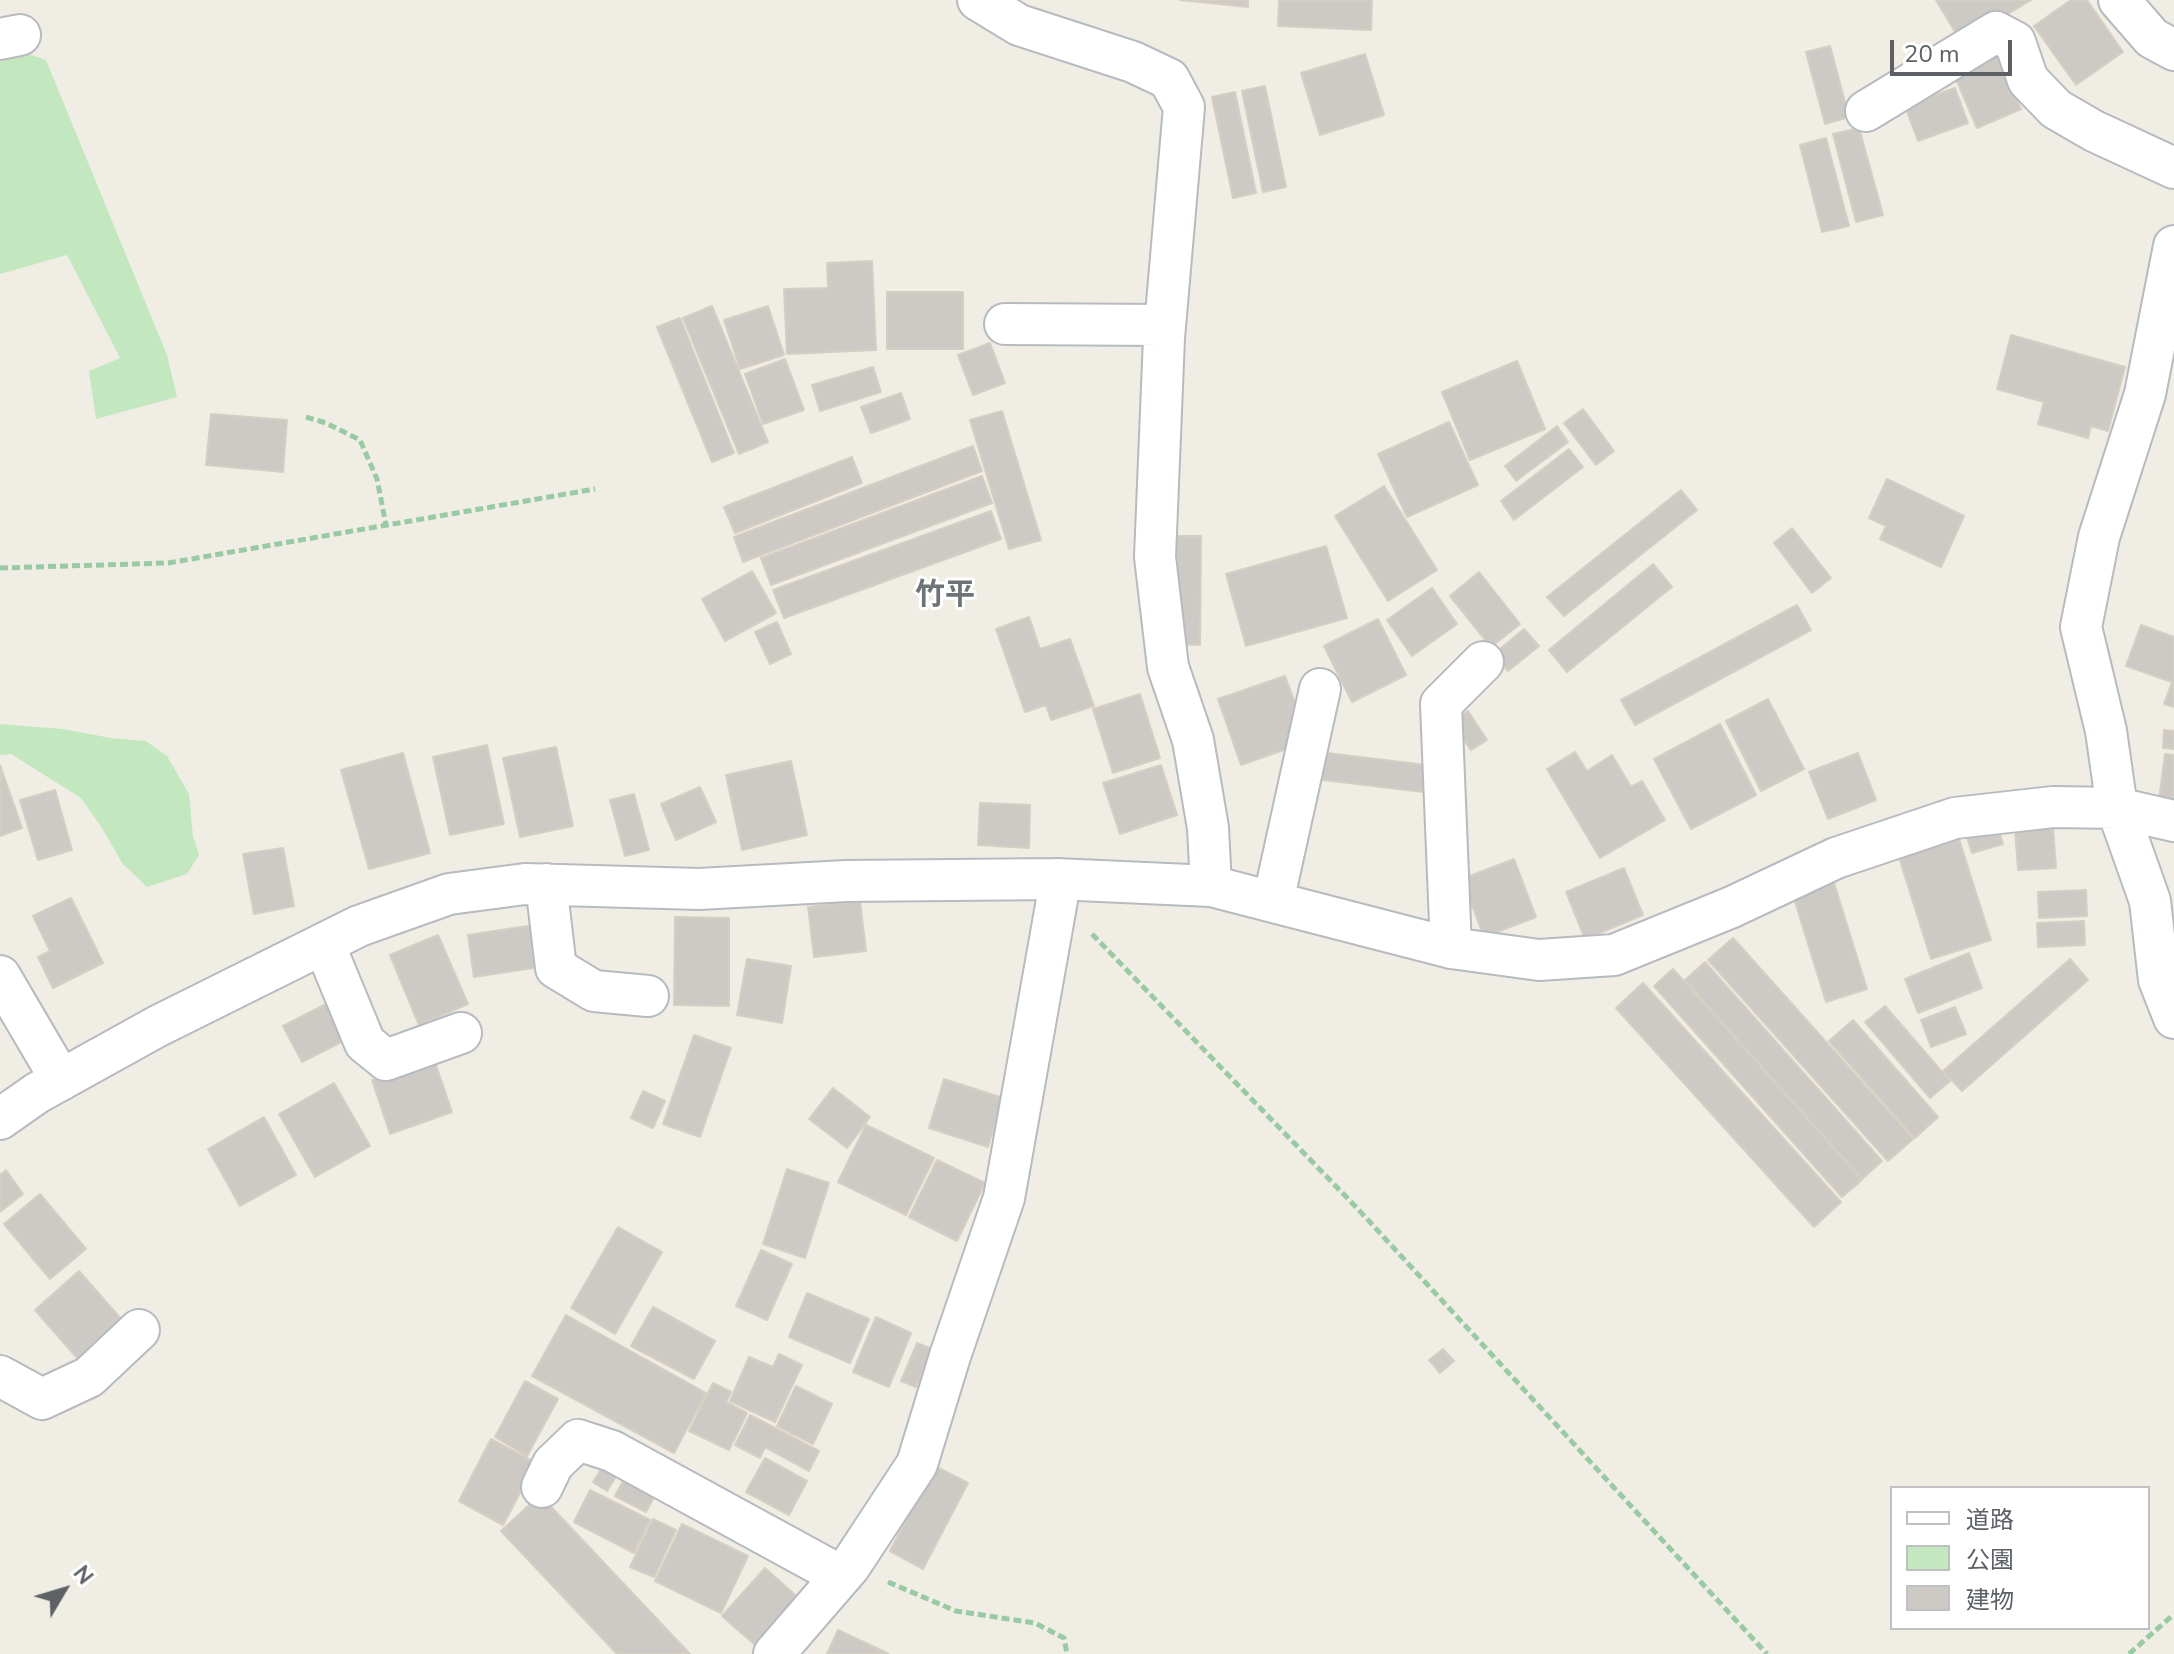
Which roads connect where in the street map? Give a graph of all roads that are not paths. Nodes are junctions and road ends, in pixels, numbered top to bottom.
1 (978, 0) edge
2 (2119, 0) edge
3 (2174, 50) edge
4 (1866, 111) dead end
5 (2174, 168) edge
6 (2174, 246) edge
7 (1005, 324) dead end
8 (1165, 325) junction
9 (1483, 662) dead end
10 (1320, 689) dead end
11 (2117, 808) junction
12 (2174, 821) edge
13 (546, 884) junction
14 (1211, 886) junction
15 (1056, 890) junction
16 (1273, 902) junction
17 (324, 944) junction
18 (1451, 948) junction
19 (0, 976) edge
20 (648, 996) dead end
21 (2174, 1018) edge
22 (461, 1033) dead end
23 (61, 1080) junction
24 (0, 1119) edge
25 (139, 1330) dead end
26 (0, 1376) edge
27 (542, 1487) dead end
28 (846, 1571) junction
29 (774, 1654) edge

1 - 8 street
2 - 3 street
4 - 5 street
6 - 11 street
7 - 8 street
8 - 14 street
9 - 18 street
10 - 16 street
11 - 12 street
11 - 18 street
11 - 21 street
13 - 15 street
13 - 17 street
13 - 20 street
14 - 15 street
14 - 16 street
15 - 28 street
16 - 18 street
17 - 22 street
17 - 23 street
19 - 23 street
23 - 24 street
25 - 26 street
27 - 28 street
28 - 29 street

